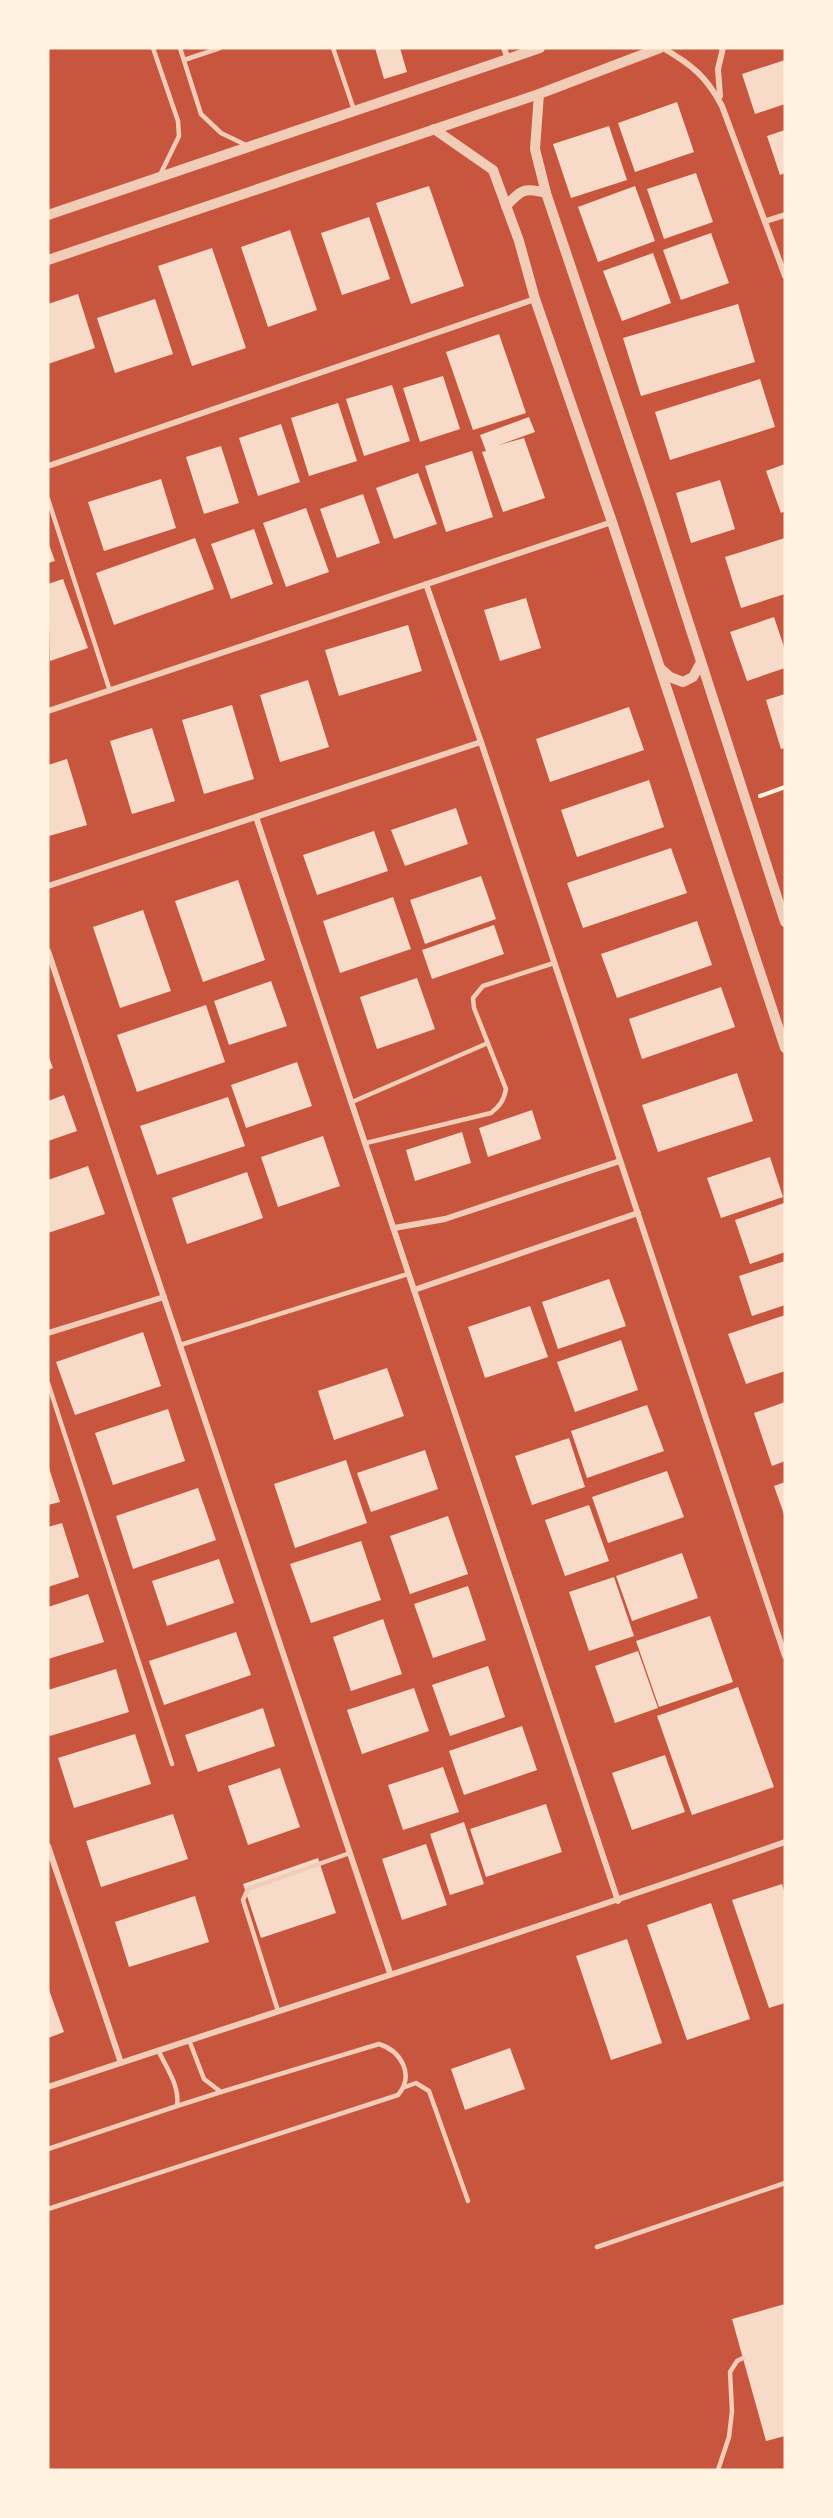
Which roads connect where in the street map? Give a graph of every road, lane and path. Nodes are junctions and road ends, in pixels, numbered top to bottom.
1 (153, 48) edge
2 (180, 48) edge
3 (220, 48) edge
4 (333, 48) edge
5 (504, 48) edge
6 (540, 48) edge
7 (661, 48) edge
8 (723, 48) edge
9 (508, 59) junction
10 (184, 60) junction
11 (539, 93) junction
12 (722, 106) junction
13 (354, 110) junction
14 (434, 129) junction
15 (248, 146) junction
16 (160, 176) junction
17 (546, 193) junction
18 (506, 206) junction
19 (48, 215) edge
20 (785, 215) edge
21 (766, 222) junction
22 (48, 260) edge
23 (785, 276) edge
24 (535, 299) junction
25 (48, 466) edge
26 (48, 499) edge
27 (612, 522) junction
28 (426, 584) junction
29 (701, 662) junction
30 (660, 667) junction
31 (110, 691) junction
32 (48, 711) edge
33 (481, 742) junction
34 (785, 787) edge
35 (746, 801) junction
36 (256, 817) junction
37 (48, 886) edge
38 (785, 922) edge
39 (48, 951) edge
40 (554, 963) junction
41 (488, 1043) junction
42 (785, 1048) edge
43 (352, 1102) junction
44 (366, 1143) junction
45 (620, 1161) junction
46 (638, 1213) junction
47 (394, 1228) junction
48 (408, 1274) junction
49 (414, 1290) junction
50 (164, 1297) junction
51 (48, 1333) edge
52 (180, 1345) junction
53 (48, 1383) edge
54 (785, 1656) edge
55 (172, 1764) dead end
56 (785, 1842) edge
57 (48, 1846) edge
58 (350, 1853) junction
59 (618, 1901) junction
60 (390, 1973) junction
61 (278, 2011) junction
62 (189, 2040) junction
63 (158, 2050) junction
64 (121, 2063) junction
65 (405, 2086) junction
66 (48, 2087) edge
67 (220, 2092) junction
68 (177, 2106) junction
69 (48, 2149) edge
70 (785, 2183) edge
71 (468, 2201) dead end
72 (48, 2209) edge
73 (597, 2247) dead end
74 (743, 2358) dead end
75 (718, 2470) edge

1 - 16 lane
2 - 10 lane
3 - 10 lane
4 - 13 lane
5 - 9 street
6 - 9 street
7 - 11 street
7 - 12 street
8 - 12 street
9 - 13 street
10 - 15 lane
11 - 14 street
11 - 17 street
12 - 21 street
13 - 15 street
14 - 18 street
14 - 22 street
15 - 16 street
16 - 19 street
17 - 18 street
17 - 29 street
18 - 24 street
20 - 21 street
21 - 23 street
24 - 25 street
24 - 27 street
26 - 31 lane
27 - 28 street
27 - 30 street
28 - 31 street
28 - 33 street
29 - 30 street
29 - 35 street
30 - 42 street
31 - 32 street
33 - 36 street
33 - 40 street
34 - 35 path
35 - 38 street
36 - 37 street
36 - 43 street
39 - 50 street
40 - 41 lane
40 - 45 street
41 - 43 lane
41 - 44 lane
43 - 44 street
44 - 47 street
45 - 46 street
45 - 47 street
46 - 49 street
46 - 54 street
47 - 48 street
48 - 49 street
48 - 52 lane
49 - 59 street
50 - 51 street
50 - 52 street
52 - 58 street
53 - 55 lane
56 - 59 street
57 - 64 street
58 - 60 street
58 - 61 lane
59 - 60 street
60 - 61 street
61 - 62 street
62 - 63 street
62 - 67 lane
63 - 64 street
63 - 68 lane
64 - 66 street
65 - 67 lane
65 - 71 lane
65 - 72 lane
67 - 68 lane
68 - 69 lane
70 - 73 lane
74 - 75 lane

